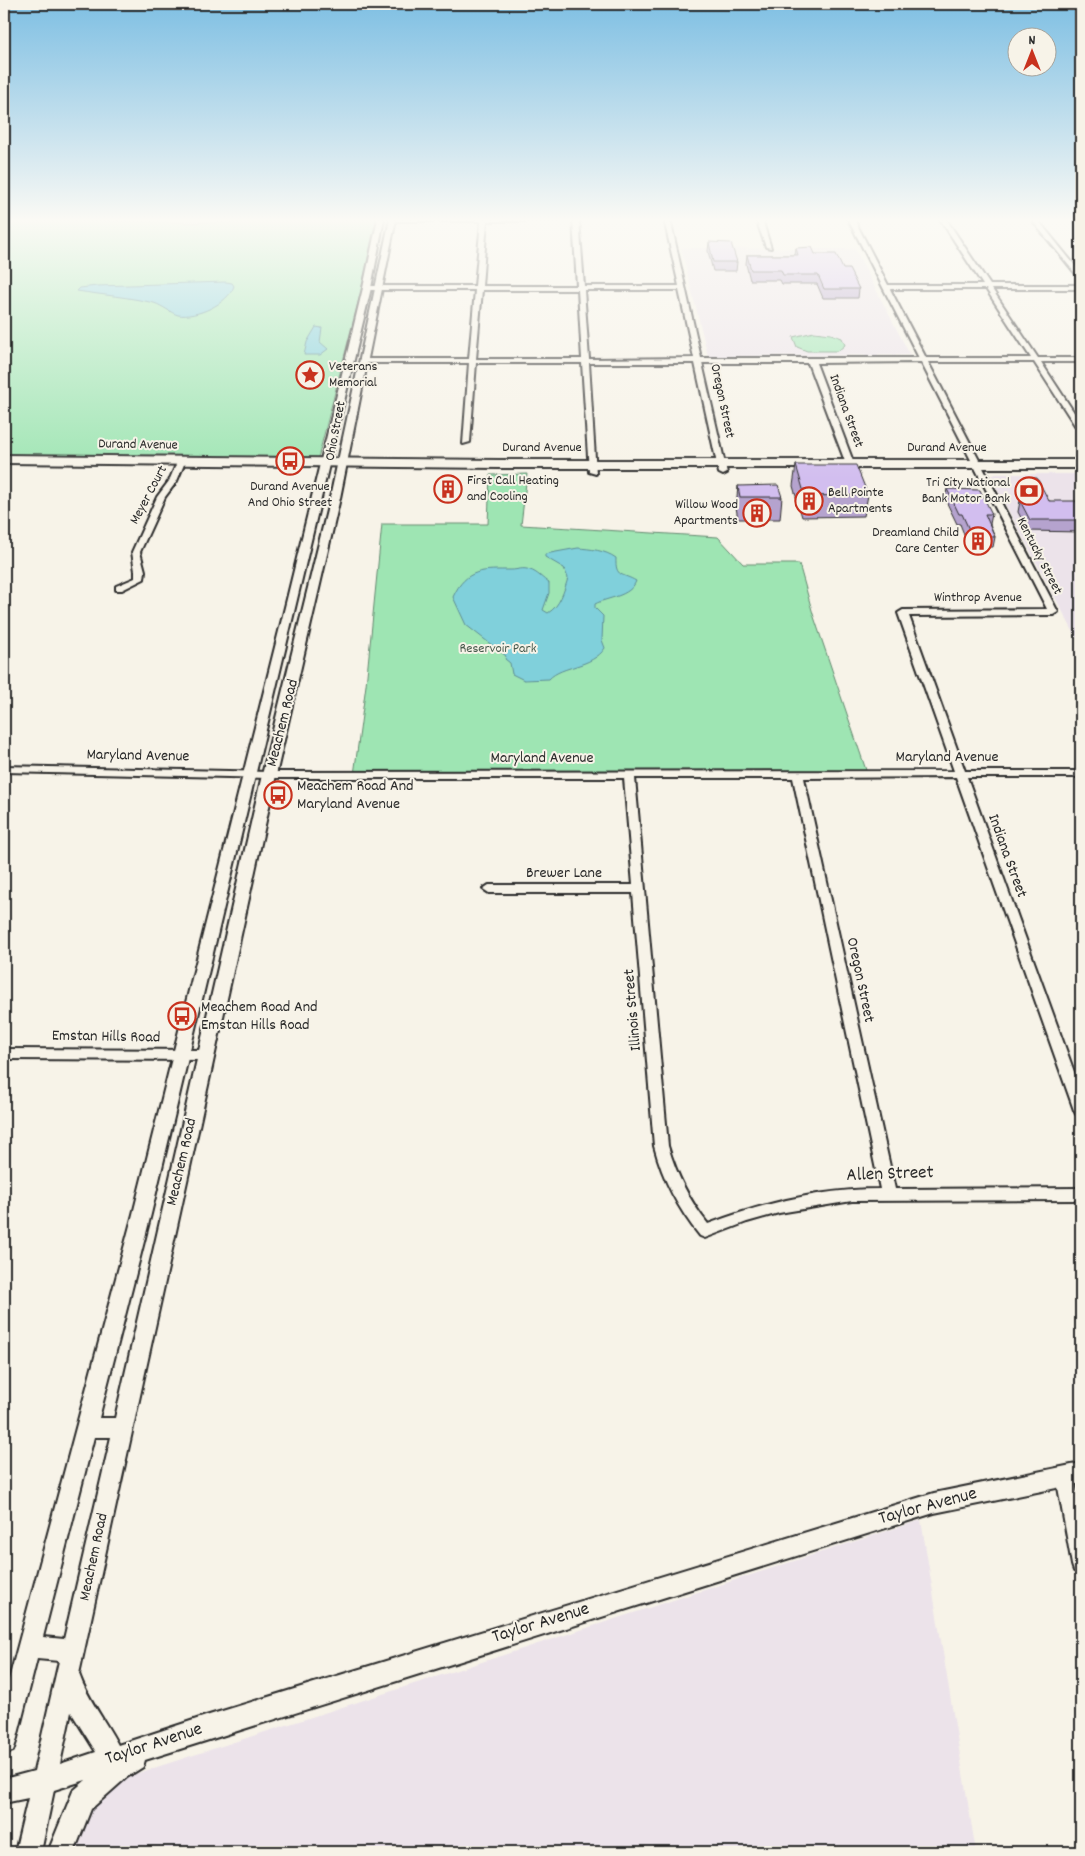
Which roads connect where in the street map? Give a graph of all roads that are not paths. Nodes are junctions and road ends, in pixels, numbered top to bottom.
1 (363, 306) edge
2 (376, 306) edge
3 (477, 306) edge
4 (581, 306) edge
5 (686, 306) edge
6 (895, 306) edge
7 (1000, 306) edge
8 (585, 360) junction
9 (698, 360) junction
10 (811, 360) junction
11 (923, 360) junction
12 (1036, 360) junction
13 (1081, 360) edge
14 (364, 361) junction
15 (473, 361) junction
16 (1081, 428) edge
17 (466, 442) dead end
18 (4, 462) edge
19 (1081, 464) edge
20 (180, 467) junction
21 (323, 468) junction
22 (342, 468) junction
23 (593, 468) junction
24 (722, 468) junction
25 (851, 468) junction
26 (979, 468) junction
27 (1081, 472) edge
28 (307, 540) junction
29 (326, 540) junction
30 (119, 588) dead end
31 (291, 607) junction
32 (311, 607) junction
33 (1054, 612) joint
34 (903, 613) joint
35 (271, 691) junction
36 (291, 691) junction
37 (4, 769) edge
38 (250, 774) junction
39 (629, 774) junction
40 (798, 774) junction
41 (960, 774) junction
42 (1081, 774) edge
43 (269, 775) junction
44 (489, 889) dead end
45 (639, 889) junction
46 (218, 907) junction
47 (240, 907) junction
48 (4, 1054) edge
49 (180, 1056) junction
50 (207, 1056) junction
51 (1081, 1110) edge
52 (890, 1194) junction
53 (1081, 1194) edge
54 (142, 1214) junction
55 (170, 1214) junction
56 (706, 1232) joint
57 (122, 1427) junction
58 (86, 1428) junction
59 (1073, 1474) edge
60 (1081, 1565) edge
61 (28, 1647) junction
62 (70, 1662) junction
63 (164, 1741) junction
64 (4, 1742) edge
65 (113, 1759) junction
66 (45, 1781) junction
67 (4, 1791) edge
68 (28, 1852) edge
69 (61, 1852) edge

1 - 21 street, Ohio Street
2 - 14 street, Ohio Street
3 - 15 street
4 - 8 street
5 - 9 street, Oregon Street
6 - 11 street, Kentucky Street
7 - 12 street
8 - 9 street
8 - 15 street
8 - 23 street
9 - 10 street
9 - 24 street, Oregon Street
10 - 11 street
10 - 25 street, Indiana Street
11 - 12 street
11 - 26 street, Kentucky Street
12 - 13 street
12 - 16 street
14 - 15 street
14 - 22 street, Ohio Street
15 - 17 street
18 - 20 main road, Durand Avenue
19 - 26 main road, Durand Avenue
20 - 21 main road, Durand Avenue
20 - 30 street, Meyer Court
21 - 22 main road, Durand Avenue
21 - 28 street, Meachem Road
22 - 23 main road, Durand Avenue
22 - 29 street, Meachem Road
23 - 24 main road, Durand Avenue
24 - 25 main road, Durand Avenue
25 - 26 main road, Durand Avenue
26 - 27 main road, Durand Avenue
26 - 33 street, Kentucky Street
28 - 29 street
28 - 31 street, Meachem Road
29 - 32 street, Meachem Road
31 - 32 street
31 - 35 street, Meachem Road
32 - 36 street, Meachem Road
33 - 34 street, Winthrop Avenue
34 - 41 street, Indiana Street
35 - 36 street
35 - 38 street, Meachem Road
36 - 43 street, Meachem Road
37 - 38 street, Maryland Avenue
38 - 43 street, Maryland Avenue
38 - 46 street, Meachem Road
39 - 40 street, Maryland Avenue
39 - 43 street, Maryland Avenue
39 - 45 street, Illinois Street
40 - 41 street, Maryland Avenue
40 - 52 street, Oregon Street
41 - 42 street, Maryland Avenue
41 - 51 street, Indiana Street
43 - 47 street, Meachem Road
44 - 45 street, Brewer Lane
45 - 56 street, Illinois Street
46 - 47 street
46 - 49 street, Meachem Road
47 - 50 street, Meachem Road
48 - 49 street, Emstan Hills Road
49 - 50 street, Emstan Hills Road
49 - 54 street, Meachem Road
50 - 55 street, Meachem Road
52 - 53 street, Allen Street
52 - 56 street, Allen Street
54 - 55 street
54 - 58 street, Meachem Road
55 - 57 street, Meachem Road
57 - 58 street
57 - 62 street, Meachem Road
58 - 61 street, Meachem Road
59 - 60 street
59 - 63 street, Taylor Avenue
61 - 62 street
61 - 64 street, Meachem Road
62 - 65 street
62 - 66 street, Meachem Road
63 - 65 street, Taylor Avenue
63 - 69 street
65 - 66 street, Taylor Avenue
66 - 67 street, Taylor Avenue
66 - 68 street, Meachem Road

